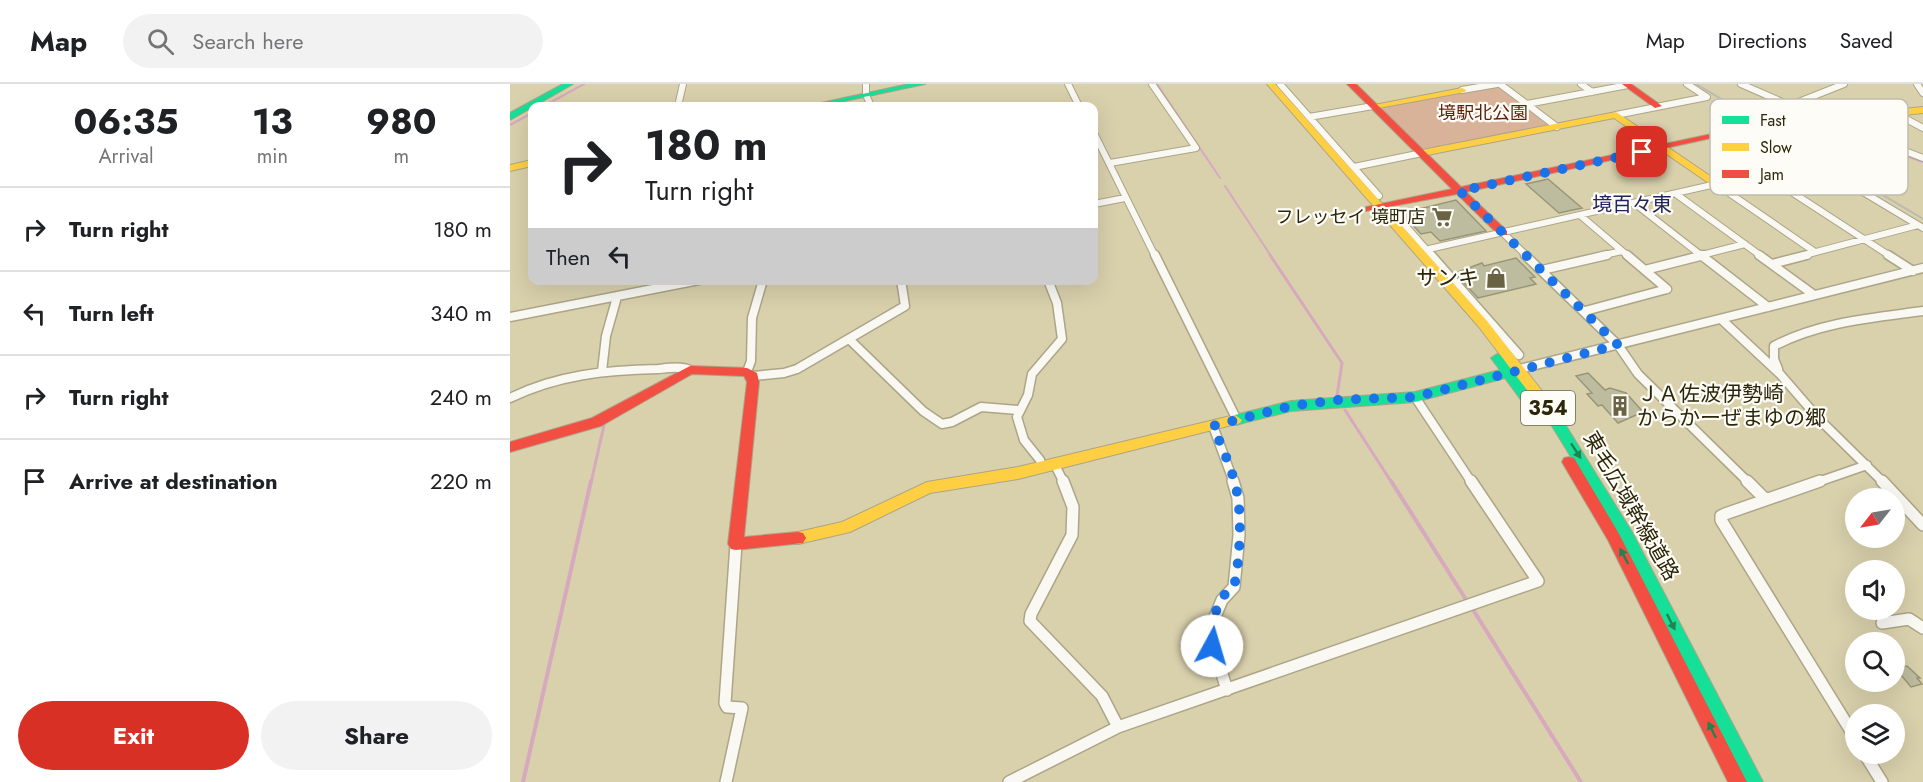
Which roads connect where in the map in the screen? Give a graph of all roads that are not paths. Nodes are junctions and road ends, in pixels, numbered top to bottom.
1 (560, 84) edge
2 (569, 84) edge
3 (683, 84) edge
4 (921, 84) edge
5 (1068, 84) edge
6 (1152, 84) edge
7 (1262, 84) edge
8 (1271, 84) edge
9 (1280, 84) edge
10 (1351, 84) edge
11 (1498, 84) edge
12 (1581, 84) edge
13 (1687, 84) edge
14 (1741, 84) edge
15 (1844, 84) edge
16 (1917, 84) edge
17 (1627, 85) edge
18 (1458, 87) edge
19 (1592, 92) junction
20 (1923, 93) edge
21 (868, 95) edge
22 (1777, 99) edge
23 (1806, 99) edge
24 (537, 102) edge
25 (679, 102) edge
26 (832, 102) edge
27 (1077, 102) edge
28 (1527, 104) junction
29 (1373, 106) junction
30 (1658, 106) junction
31 (528, 107) edge
32 (1923, 110) edge
33 (510, 112) edge
34 (1908, 112) edge
35 (1616, 115) junction
36 (510, 117) edge
37 (1309, 117) junction
38 (1908, 120) edge
39 (1557, 127) junction
40 (1923, 128) edge
41 (1710, 137) edge
42 (1098, 140) edge
43 (1663, 148) junction
44 (1333, 149) junction
45 (1422, 153) junction
46 (1908, 153) edge
47 (1923, 158) edge
48 (1110, 163) junction
49 (528, 164) edge
50 (1354, 166) junction
51 (510, 168) edge
52 (1710, 180) edge
53 (1710, 186) edge
54 (1460, 191) junction
55 (1676, 194) junction
56 (1732, 195) edge
57 (1796, 195) edge
58 (1869, 195) edge
59 (1125, 198) junction
60 (1098, 203) edge
61 (1634, 203) junction
62 (1377, 204) junction
63 (1396, 215) dead end
64 (1581, 216) junction
65 (1921, 226) edge
66 (1503, 233) junction
67 (1412, 238) junction
68 (1866, 240) junction
69 (1745, 244) junction
70 (1429, 249) junction
71 (1622, 251) junction
72 (1815, 252) junction
73 (1701, 256) junction
74 (1772, 264) junction
75 (1923, 268) edge
76 (1542, 270) junction
77 (1645, 270) junction
78 (1913, 271) junction
79 (675, 285) edge
80 (761, 285) edge
81 (903, 285) edge
82 (1050, 285) edge
83 (1457, 289) junction
84 (1814, 295) junction
85 (617, 297) junction
86 (1768, 307) junction
87 (1585, 311) junction
88 (1923, 311) edge
89 (510, 317) edge
90 (1721, 319) junction
91 (850, 340) junction
92 (1618, 345) junction
93 (1519, 355) dead end
94 (690, 370) junction
95 (1514, 371) junction
96 (602, 372) junction
97 (750, 374) junction
98 (1780, 374) junction
99 (1415, 397) junction
100 (510, 398) edge
101 (1019, 410) junction
102 (1236, 420) junction
103 (1213, 426) junction
104 (510, 447) edge
105 (1048, 465) junction
106 (1867, 465) junction
107 (1765, 499) junction
108 (1923, 525) edge
109 (736, 544) junction
110 (1882, 623) dead end
111 (1923, 628) edge
112 (1227, 690) junction
113 (1845, 721) edge
114 (1118, 727) junction
115 (1871, 764) edge
116 (726, 782) edge
117 (1010, 782) edge
118 (1738, 782) edge
119 (1754, 782) edge
120 (1882, 782) edge

1 - 33 main road
2 - 24 main road
3 - 25 street
4 - 21 main road
5 - 27 street
6 - 48 street
7 - 62 main road, 東毛広域幹線道路 / 354
8 - 44 main road, 東毛広域幹線道路 / 354
9 - 37 street
10 - 29 main road
11 - 18 street
11 - 28 street
12 - 19 street
13 - 30 street
14 - 22 street
15 - 23 street
16 - 20 street
17 - 19 street
17 - 30 main road
18 - 29 main road
19 - 28 street
21 - 26 main road
28 - 39 street
29 - 37 street
29 - 45 main road
30 - 35 street
31 - 36 main road
32 - 34 main road
35 - 39 main road
35 - 43 main road
37 - 44 street
38 - 40 street
39 - 45 main road
41 - 43 main road
42 - 48 street
43 - 52 main road
43 - 54 main road
44 - 50 street
44 - 62 main road, 東毛広域幹線道路 / 354
45 - 50 street
45 - 54 main road
46 - 47 street
48 - 59 street
49 - 51 main road
50 - 62 street
53 - 55 street
54 - 62 main road
54 - 66 main road
55 - 61 street
55 - 69 street
56 - 72 street
57 - 68 street
58 - 65 street
59 - 60 street
59 - 102 street
61 - 64 street
61 - 73 street
62 - 67 main road, 東毛広域幹線道路 / 354
62 - 95 main road, 東毛広域幹線道路 / 354
63 - 67 street
64 - 66 street
64 - 71 street
65 - 68 street
66 - 70 street
66 - 76 street
67 - 70 street
67 - 83 main road, 東毛広域幹線道路 / 354
68 - 72 street
68 - 78 street
69 - 73 street
69 - 74 street
70 - 83 street
71 - 76 street
71 - 77 street
72 - 74 street
73 - 77 street
73 - 86 street
74 - 84 street
75 - 78 street
76 - 87 street
77 - 87 street
78 - 84 street
79 - 85 street
80 - 97 street
81 - 91 street
82 - 101 street
83 - 93 street
83 - 95 main road, 東毛広域幹線道路 / 354
84 - 86 street
85 - 89 street
85 - 96 street
86 - 90 street
87 - 92 street
88 - 98 street
90 - 92 street
90 - 98 street
91 - 97 street
91 - 101 street
92 - 95 street
92 - 107 street
94 - 96 street
94 - 97 main road
94 - 104 main road
95 - 99 main road
118 -> 95 main road, 東毛広域幹線道路 / 354
95 -> 119 main road, 東毛広域幹線道路 / 354
96 - 100 street
97 - 109 main road
98 - 106 street
99 - 102 main road
99 - 112 street
101 - 105 street
102 - 103 main road
103 - 105 main road
103 - 112 street
105 - 109 main road
105 - 114 street
106 - 107 street
106 - 108 street
107 - 113 street
109 - 116 street
110 - 111 street
112 - 114 street
114 - 117 street
115 - 120 street

